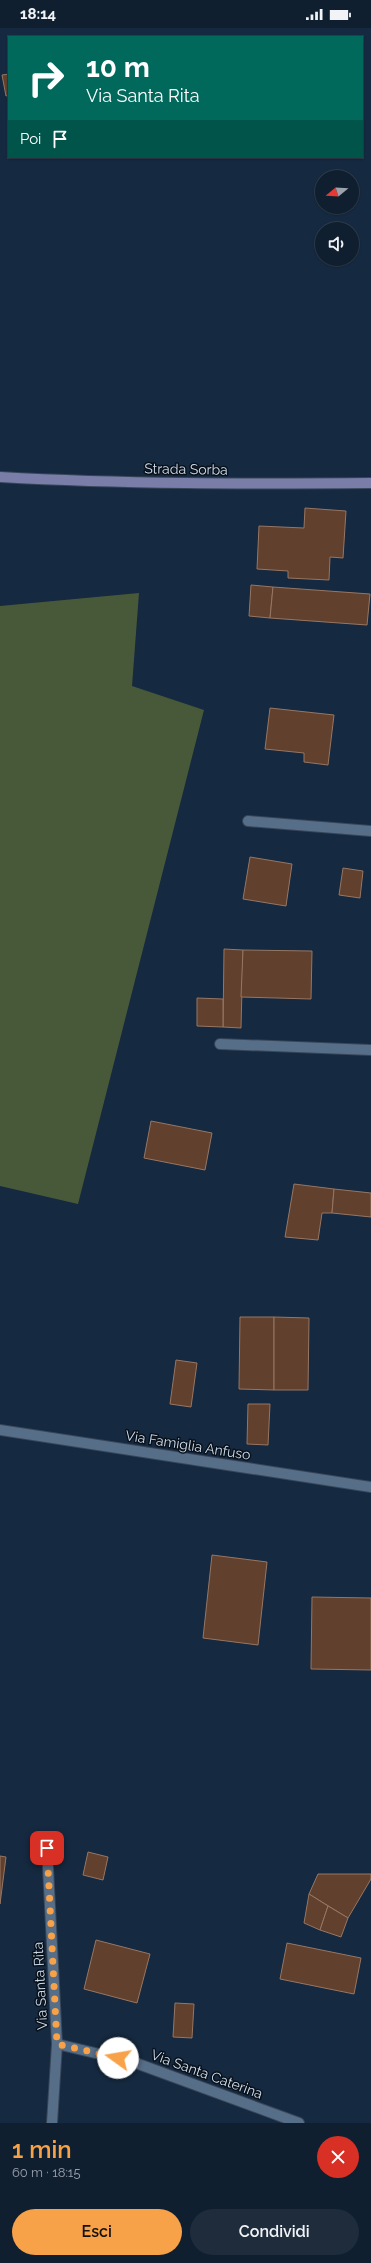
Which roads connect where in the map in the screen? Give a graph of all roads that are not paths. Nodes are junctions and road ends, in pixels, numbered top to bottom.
1 (0, 477) edge
2 (371, 483) edge
3 (248, 821) dead end
4 (371, 831) edge
5 (220, 1044) dead end
6 (371, 1050) edge
7 (0, 1430) edge
8 (371, 1487) edge
9 (47, 1848) dead end
10 (57, 2044) junction
11 (52, 2123) edge
12 (299, 2123) edge

1 - 2 street, Strada Sorba
3 - 4 street
5 - 6 street
7 - 8 street, Via Famiglia Anfuso
9 - 10 street, Via Santa Rita
10 - 11 street, Via Santa Rita
10 - 12 street, Via Santa Caterina

